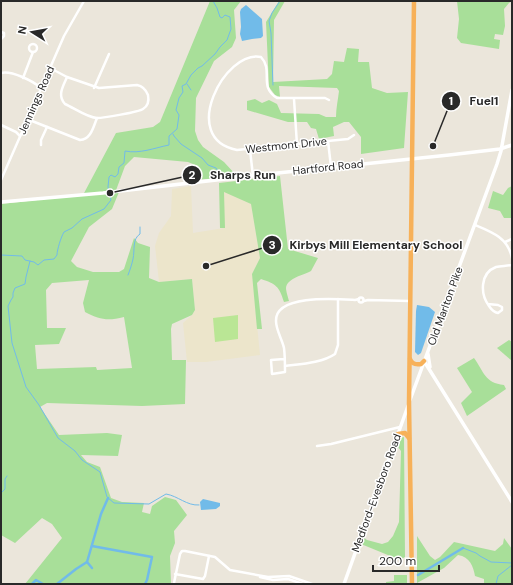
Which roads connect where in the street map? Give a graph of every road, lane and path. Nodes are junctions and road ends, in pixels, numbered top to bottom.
1 (84, 1) edge
2 (414, 1) edge
3 (1, 32) edge
4 (1, 39) edge
5 (33, 52) dead end
6 (109, 54) dead end
7 (50, 68) junction
8 (1, 73) edge
9 (68, 77) junction
10 (23, 78) junction
11 (41, 88) junction
12 (94, 88) junction
13 (512, 90) edge
14 (294, 99) junction
15 (329, 100) dead end
16 (97, 118) junction
17 (27, 119) junction
18 (2, 126) edge
19 (47, 127) junction
20 (1, 131) edge
21 (354, 135) dead end
22 (20, 136) junction
23 (328, 141) junction
24 (297, 145) junction
25 (512, 145) edge
26 (41, 146) dead end
27 (502, 148) junction
28 (250, 150) junction
29 (412, 158) junction
30 (331, 167) junction
31 (253, 176) junction
32 (1, 180) edge
33 (1, 202) edge
34 (475, 225) junction
35 (512, 239) edge
36 (505, 242) junction
37 (511, 250) edge
38 (512, 258) edge
39 (512, 266) edge
40 (338, 299) junction
41 (410, 301) junction
42 (488, 304) junction
43 (428, 351) junction
44 (410, 357) junction
45 (284, 359) junction
46 (424, 361) junction
47 (285, 366) junction
48 (421, 369) junction
49 (430, 370) junction
50 (409, 403) junction
51 (400, 427) junction
52 (398, 434) junction
53 (410, 438) junction
54 (317, 446) dead end
55 (512, 502) edge
56 (209, 556) junction
57 (175, 574) junction
58 (258, 576) junction
59 (174, 583) dead end
60 (303, 584) edge
61 (312, 584) edge
62 (344, 584) edge
63 (412, 584) edge

1 - 7 street, Jennings Road
2 - 29 highway
3 - 4 street
5 - 10 street
6 - 12 street
7 - 9 street
7 - 11 street, Jennings Road
8 - 10 street
9 - 12 street
9 - 16 street
10 - 11 street
11 - 17 street, Jennings Road
12 - 16 street
13 - 27 street, Old Marlton Pike
14 - 15 street, Westmont Drive
14 - 24 street
14 - 28 street, Westmont Drive
16 - 19 street
17 - 19 street
17 - 22 street, Jennings Road
18 - 20 street
18 - 22 street
19 - 26 street
21 - 23 street, Westmont Drive
22 - 32 street, Jennings Road
23 - 24 street, Westmont Drive
23 - 30 street
24 - 28 street, Westmont Drive
25 - 27 street, Hartford Road
27 - 29 street, Hartford Road
27 - 34 street, Old Marlton Pike
28 - 31 street
29 - 30 street, Hartford Road
29 - 41 highway
30 - 31 street, Hartford Road
31 - 33 street, Hartford Road
34 - 36 street
34 - 43 street, Old Marlton Pike
35 - 36 street
36 - 37 street
37 - 38 street
39 - 42 street
40 - 41 street
40 - 45 street
40 - 47 street
41 - 44 highway
42 - 42 street
43 - 46 street, Old Marlton Pike
43 - 49 street
44 - 46 highway
44 - 50 highway
45 - 47 street
45 - 47 street
46 - 48 street, Old Marlton Pike
46 - 49 street
48 - 49 street
48 - 50 street, Medford-Evesboro Road
49 - 55 street
50 - 51 street, Medford-Evesboro Road
50 - 53 highway
51 - 52 street, Medford-Evesboro Road
51 - 54 street
52 - 53 highway
52 - 62 street, Medford-Evesboro Road
53 - 63 highway
56 - 57 street
56 - 57 street
56 - 58 street
57 - 59 street
58 - 60 street
58 - 61 street

